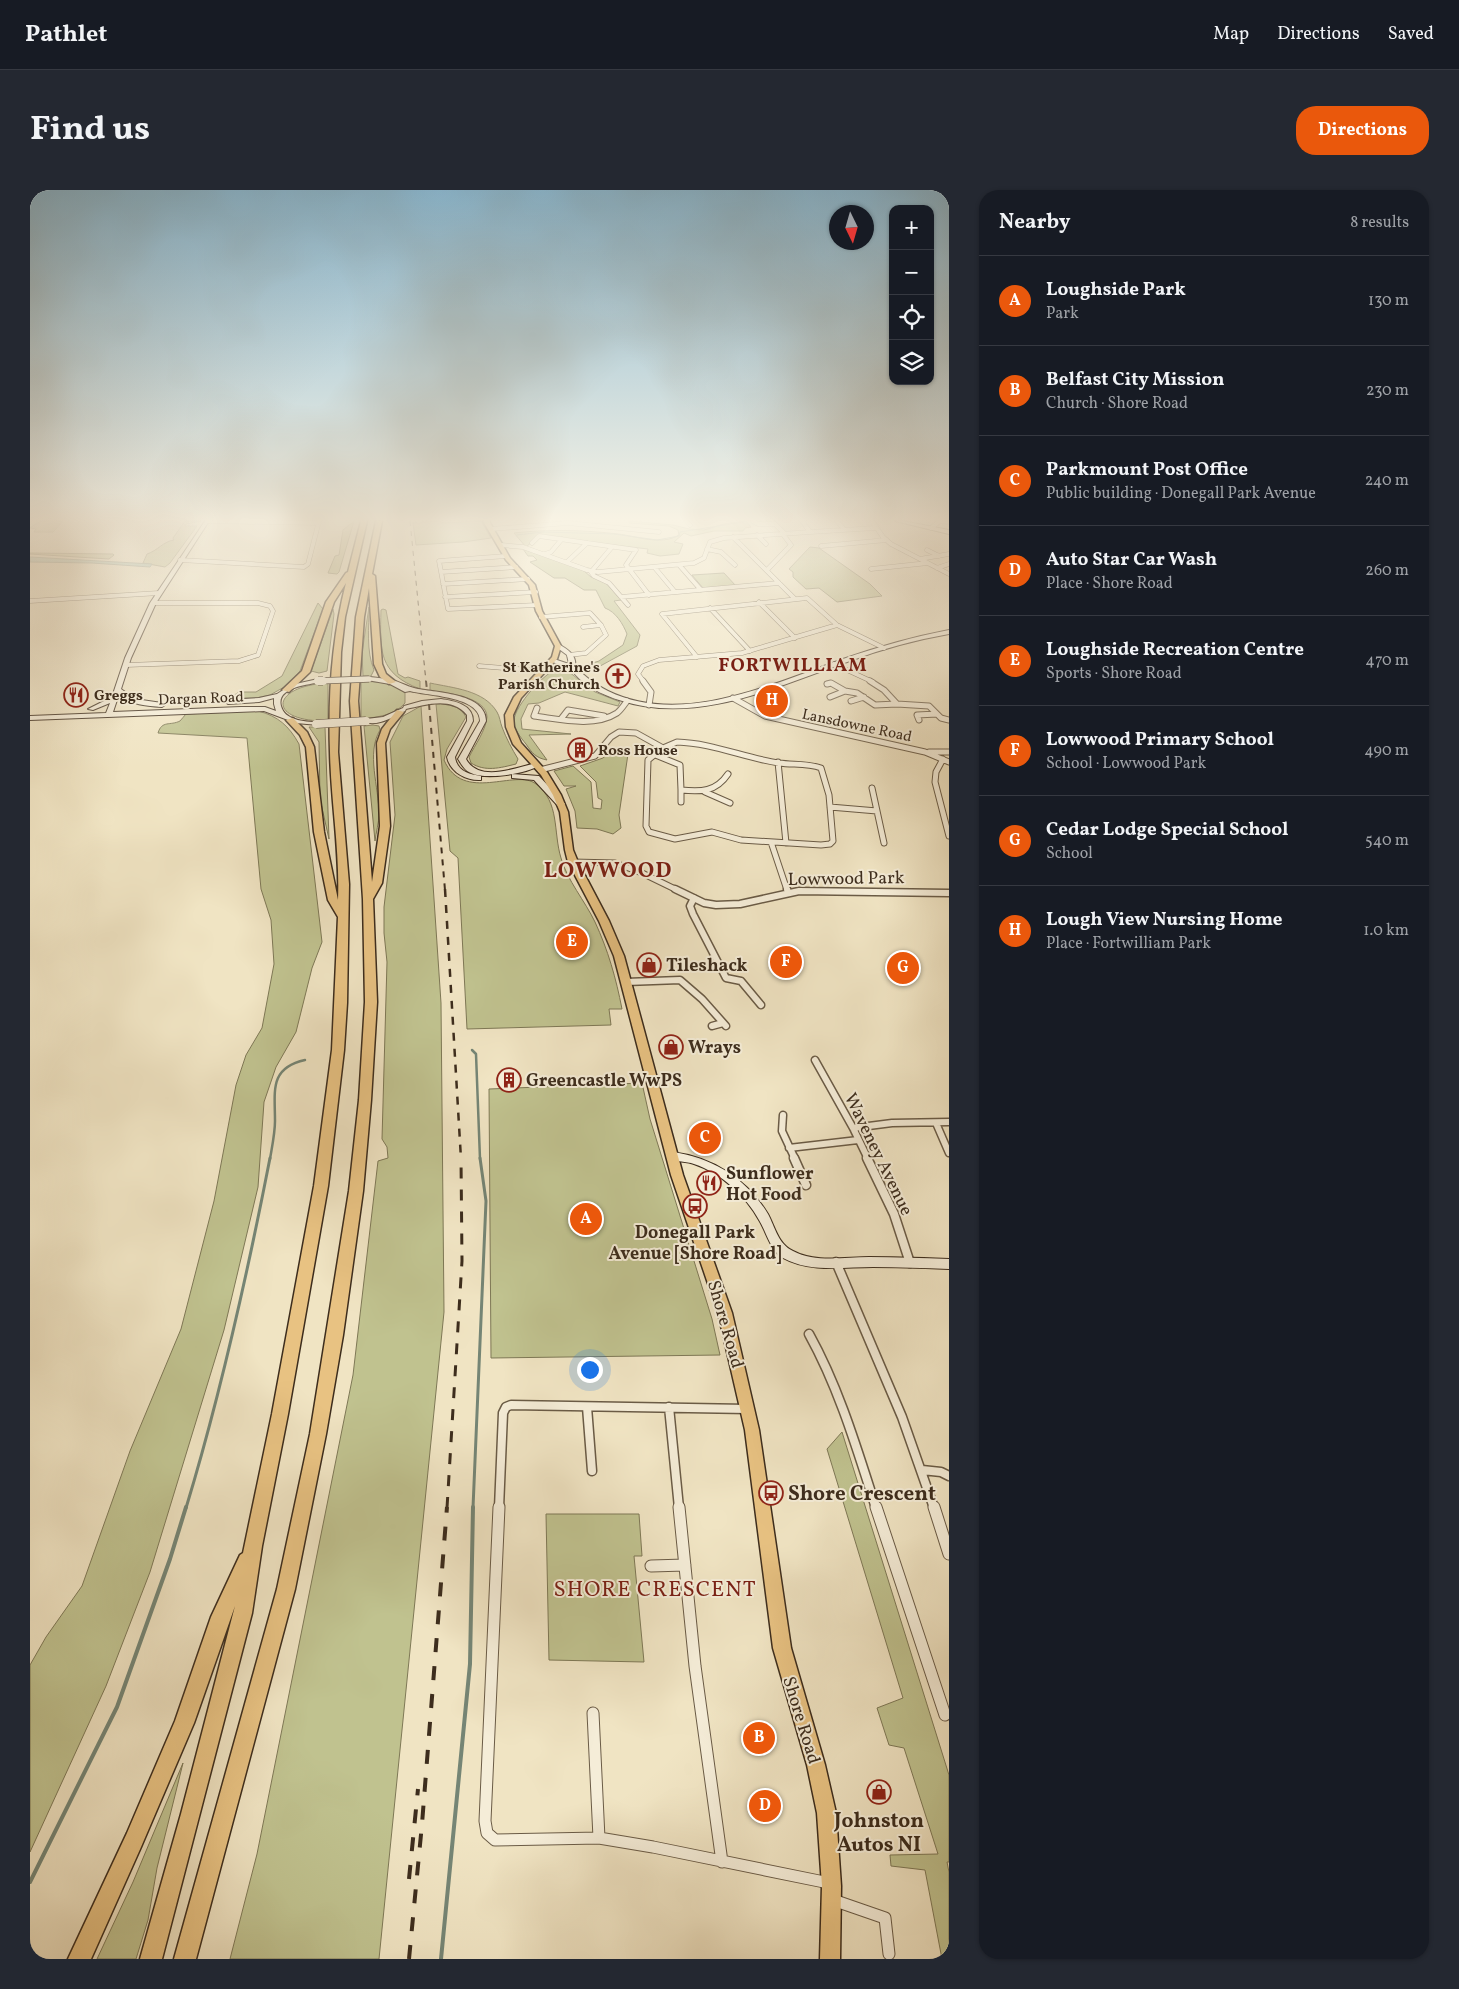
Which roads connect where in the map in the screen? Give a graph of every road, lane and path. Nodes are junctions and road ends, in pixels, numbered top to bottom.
1 (153, 603) edge
2 (260, 604) edge
3 (329, 604) edge
4 (344, 604) edge
5 (363, 604) edge
6 (374, 604) edge
7 (447, 604) edge
8 (746, 604) edge
9 (761, 604) edge
10 (814, 604) edge
11 (538, 605) joint
12 (710, 608) junction
13 (542, 617) junction
14 (601, 625) junction
15 (837, 625) junction
16 (583, 627) dead end
17 (949, 632) edge
18 (795, 638) junction
19 (558, 646) junction
20 (884, 648) junction
21 (750, 651) junction
22 (569, 655) junction
23 (697, 657) junction
24 (554, 661) junction
25 (834, 664) junction
26 (126, 665) junction
27 (479, 666) dead end
28 (572, 666) junction
29 (543, 671) junction
30 (392, 682) junction
31 (827, 684) dead end
32 (403, 687) junction
33 (118, 690) junction
34 (845, 691) junction
35 (282, 692) junction
36 (830, 697) dead end
37 (864, 697) junction
38 (114, 698) junction
39 (733, 698) junction
40 (930, 699) dead end
41 (627, 701) junction
42 (851, 701) dead end
43 (897, 704) junction
44 (649, 705) junction
45 (162, 706) junction
46 (932, 707) junction
47 (537, 708) dead end
48 (91, 709) junction
49 (403, 710) junction
50 (110, 711) junction
51 (30, 712) edge
52 (937, 714) junction
53 (606, 717) junction
54 (30, 718) edge
55 (286, 718) junction
56 (561, 719) junction
57 (919, 720) dead end
58 (949, 720) edge
59 (663, 748) junction
60 (925, 752) junction
61 (949, 752) edge
62 (653, 754) junction
63 (528, 756) junction
64 (946, 761) edge
65 (778, 762) junction
66 (538, 767) junction
67 (514, 773) junction
68 (728, 774) dead end
69 (872, 788) dead end
70 (681, 790) junction
71 (705, 792) junction
72 (681, 802) dead end
73 (561, 804) junction
74 (730, 804) dead end
75 (830, 807) junction
76 (877, 811) junction
77 (946, 816) edge
78 (949, 836) edge
79 (771, 842) junction
80 (884, 842) dead end
81 (786, 843) junction
82 (573, 862) junction
83 (788, 892) junction
84 (949, 893) edge
85 (694, 898) junction
86 (368, 899) junction
87 (343, 917) junction
88 (626, 982) junction
89 (761, 1005) dead end
90 (712, 1026) dead end
91 (815, 1060) dead end
92 (783, 1115) dead end
93 (949, 1122) edge
94 (936, 1123) junction
95 (853, 1128) junction
96 (858, 1140) junction
97 (789, 1148) junction
98 (949, 1154) edge
99 (672, 1156) junction
100 (806, 1185) dead end
101 (836, 1262) junction
102 (910, 1263) junction
103 (949, 1264) edge
104 (809, 1334) dead end
105 (669, 1406) junction
106 (587, 1407) junction
107 (748, 1409) junction
108 (922, 1470) junction
109 (592, 1471) dead end
110 (949, 1476) edge
111 (253, 1546) junction
112 (949, 1554) edge
113 (685, 1565) junction
114 (651, 1566) dead end
115 (593, 1713) dead end
116 (945, 1715) dead end
117 (599, 1838) junction
118 (722, 1862) junction
119 (832, 1892) junction
120 (889, 1954) dead end
121 (79, 1959) edge
122 (151, 1959) edge
123 (186, 1959) edge
124 (830, 1959) edge

1 - 26 street
2 - 26 street
3 - 35 highway
4 - 87 highway
5 - 86 highway
6 - 30 highway
7 - 11 street
8 - 12 street
9 - 18 street
10 - 15 street
11 - 13 main road
12 - 21 street
12 - 23 street
13 - 14 street
13 - 19 main road
14 - 16 street
14 - 22 street
15 - 18 street
15 - 20 street
17 - 20 street
18 - 21 street
19 - 22 street
19 - 24 main road
20 - 25 street
21 - 23 street
22 - 28 street
23 - 44 street
24 - 28 street
24 - 29 main road, Shore Road
25 - 39 street
25 - 43 street
26 - 33 street
27 - 29 street
28 - 41 street
29 - 63 main road, Shore Road
30 - 32 street, Dargan Road
30 - 35 street, Dargan Road, bridge
31 - 34 street
32 - 49 street
32 - 67 street, Dargan Road
33 - 38 street
33 - 45 street
34 - 36 street
34 - 37 street
35 - 45 street, Dargan Road
35 - 55 street
37 - 42 street
37 - 43 street
38 - 48 street
38 - 50 street
39 - 44 street
39 - 60 street, Lansdowne Road
40 - 46 street
41 - 44 street
41 - 53 street
43 - 46 street
45 - 50 street, Dargan Road
46 - 52 street
47 - 56 street
48 - 50 street, Dargan Road
48 - 51 street, Dargan Road
49 - 55 street, Dargan Road, bridge
49 - 67 street, Dargan Road
49 - 86 highway
50 - 54 street, Dargan Road
50 - 55 street, Dargan Road
52 - 57 street
52 - 58 street
53 - 56 street
53 - 56 street
55 - 87 highway
59 - 62 street
59 - 65 street
59 - 66 street
60 - 61 street
60 - 64 street, Lansdowne Road
62 - 70 street
62 - 79 street
63 - 66 main road, Shore Road
63 - 67 street
64 - 77 street
65 - 75 street
65 - 81 street
66 - 67 street
66 - 73 main road, Shore Road
67 - 73 street
68 - 71 street
69 - 76 street
70 - 71 street
70 - 72 street
71 - 74 street
73 - 82 main road, Shore Road
75 - 76 street
75 - 81 street
76 - 80 street
77 - 78 street
79 - 81 street
79 - 83 street
82 - 85 street, Lowwood Park
82 - 88 main road, Shore Road
83 - 84 street, Lowwood Park
83 - 85 street, Lowwood Park
85 - 89 street
86 - 123 highway
87 - 111 highway
88 - 90 street
88 - 99 main road, Shore Road
91 - 95 street, Waveney Avenue
92 - 97 street
93 - 94 street
94 - 95 street
94 - 98 street
95 - 96 street, Waveney Avenue
96 - 97 street
96 - 102 street, Waveney Avenue
97 - 100 street
99 - 101 street
99 - 107 main road, Shore Road
101 - 102 street
101 - 108 street
102 - 103 street
104 - 116 street
105 - 106 street
105 - 107 street
105 - 113 street
106 - 109 street
106 - 117 street
107 - 119 main road, Shore Road
108 - 110 street
108 - 112 street
111 - 121 highway
111 - 122 highway
113 - 114 street
113 - 118 street
115 - 117 street
117 - 118 street
118 - 119 street
119 - 120 street
119 - 124 main road, Shore Road

